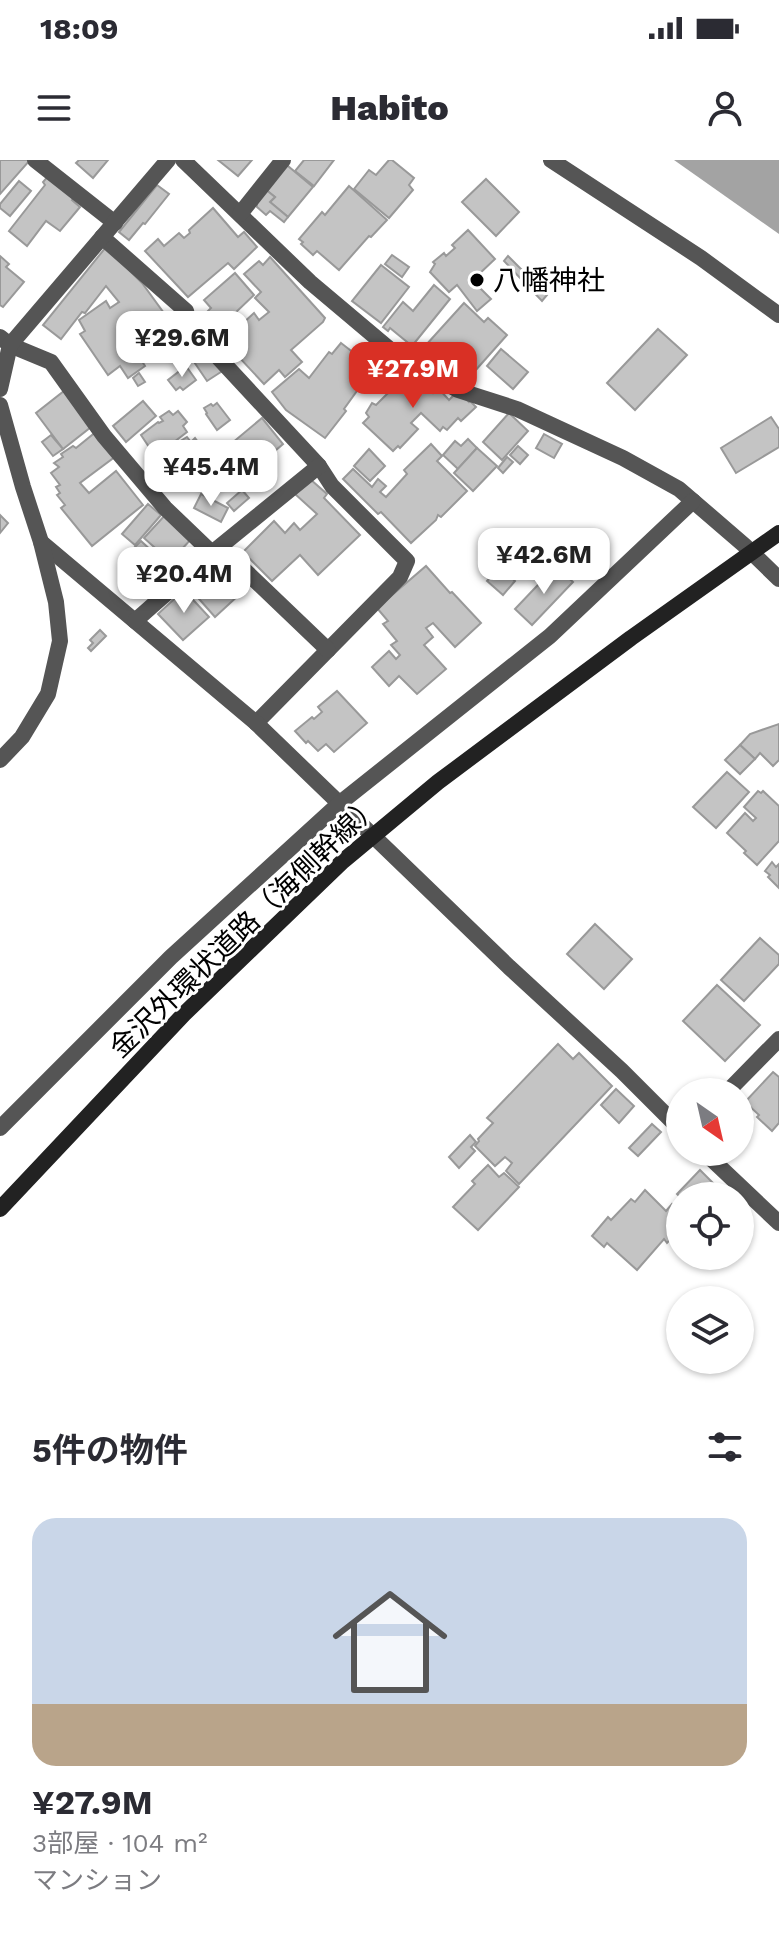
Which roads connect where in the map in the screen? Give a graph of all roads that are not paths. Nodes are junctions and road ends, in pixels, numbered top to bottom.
1 (35, 160) edge
2 (168, 160) edge
3 (183, 160) edge
4 (283, 160) edge
5 (551, 160) edge
6 (240, 214) junction
7 (115, 223) junction
8 (102, 237) junction
9 (779, 315) edge
10 (5, 341) edge
11 (0, 389) edge
12 (0, 405) edge
13 (319, 466) junction
14 (693, 501) junction
15 (779, 533) edge
16 (41, 542) junction
17 (212, 553) junction
18 (779, 579) edge
19 (135, 621) junction
20 (328, 650) junction
21 (256, 723) junction
22 (0, 760) edge
23 (340, 803) junction
24 (779, 1039) edge
25 (741, 1078) edge
26 (666, 1115) edge
27 (0, 1128) edge
28 (719, 1166) edge
29 (0, 1209) edge
30 (779, 1223) edge

1 - 7 street
2 - 7 street
3 - 6 street
4 - 6 street
5 - 9 street
6 - 14 street
7 - 8 street
8 - 10 street
8 - 13 street
10 - 11 street
10 - 17 street
12 - 16 street
13 - 17 street
13 - 20 street
14 - 18 street
14 - 23 street
15 - 29 main road, 金沢外環状道路（海側幹線）, bridge
16 - 19 street
16 - 22 street
17 - 19 street
17 - 20 street
19 - 21 street
20 - 21 street
21 - 23 street
23 - 26 street
23 - 27 street
24 - 25 street
28 - 30 street

